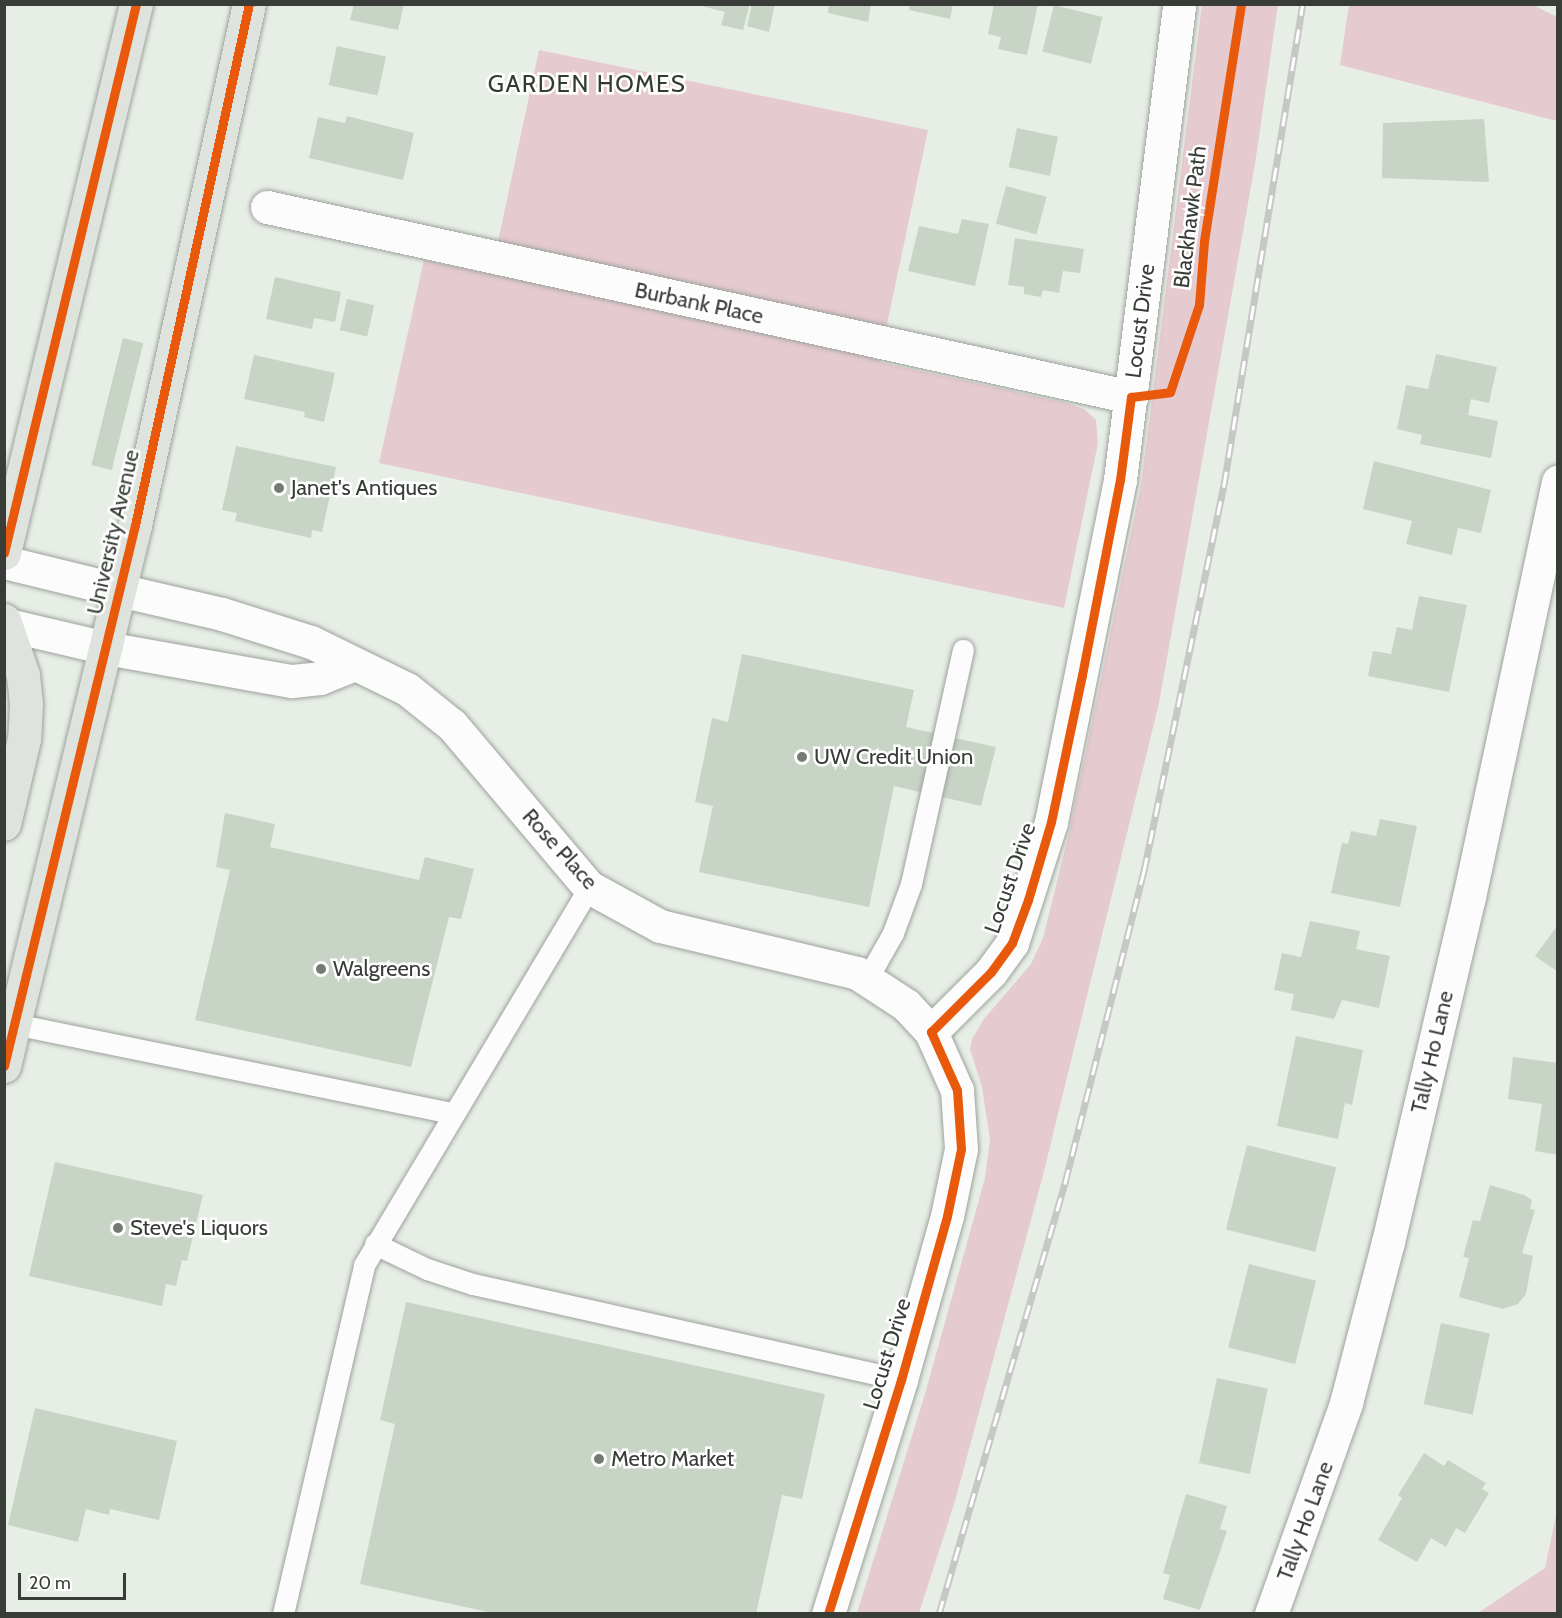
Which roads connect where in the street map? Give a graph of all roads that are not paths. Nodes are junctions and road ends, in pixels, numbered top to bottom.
1 (135, 4) edge
2 (232, 4) edge
3 (249, 4) edge
4 (1179, 4) edge
5 (242, 38) junction
6 (267, 207) dead end
7 (1131, 397) junction
8 (1557, 481) edge
9 (4, 553) edge
10 (4, 562) edge
11 (119, 590) junction
12 (5, 623) edge
13 (106, 648) junction
14 (963, 650) dead end
15 (353, 665) junction
16 (4, 824) edge
17 (589, 887) junction
18 (867, 979) junction
19 (15, 1024) junction
20 (931, 1032) junction
21 (4, 1066) edge
22 (452, 1113) junction
23 (375, 1244) junction
24 (902, 1380) junction
25 (283, 1614) edge
26 (828, 1614) edge
27 (1271, 1614) edge

1 - 9 main road
2 - 5 lane
3 - 5 main road, University Avenue
4 - 7 street, Locust Drive
5 - 11 main road, University Avenue
6 - 7 street, Burbank Place
7 - 20 street, Locust Drive
8 - 27 street, Tally Ho Lane
10 - 11 street, Rose Place
11 - 13 main road, University Avenue
11 - 15 street, Rose Place
12 - 13 street
12 - 16 main road
13 - 15 street
13 - 19 main road, University Avenue
14 - 18 lane
15 - 17 street, Rose Place
17 - 18 street, Rose Place
17 - 22 lane
18 - 20 street, Rose Place
19 - 21 main road, University Avenue
19 - 22 lane
20 - 24 street, Locust Drive
22 - 23 lane
23 - 24 lane
23 - 25 lane
24 - 26 street, Locust Drive

